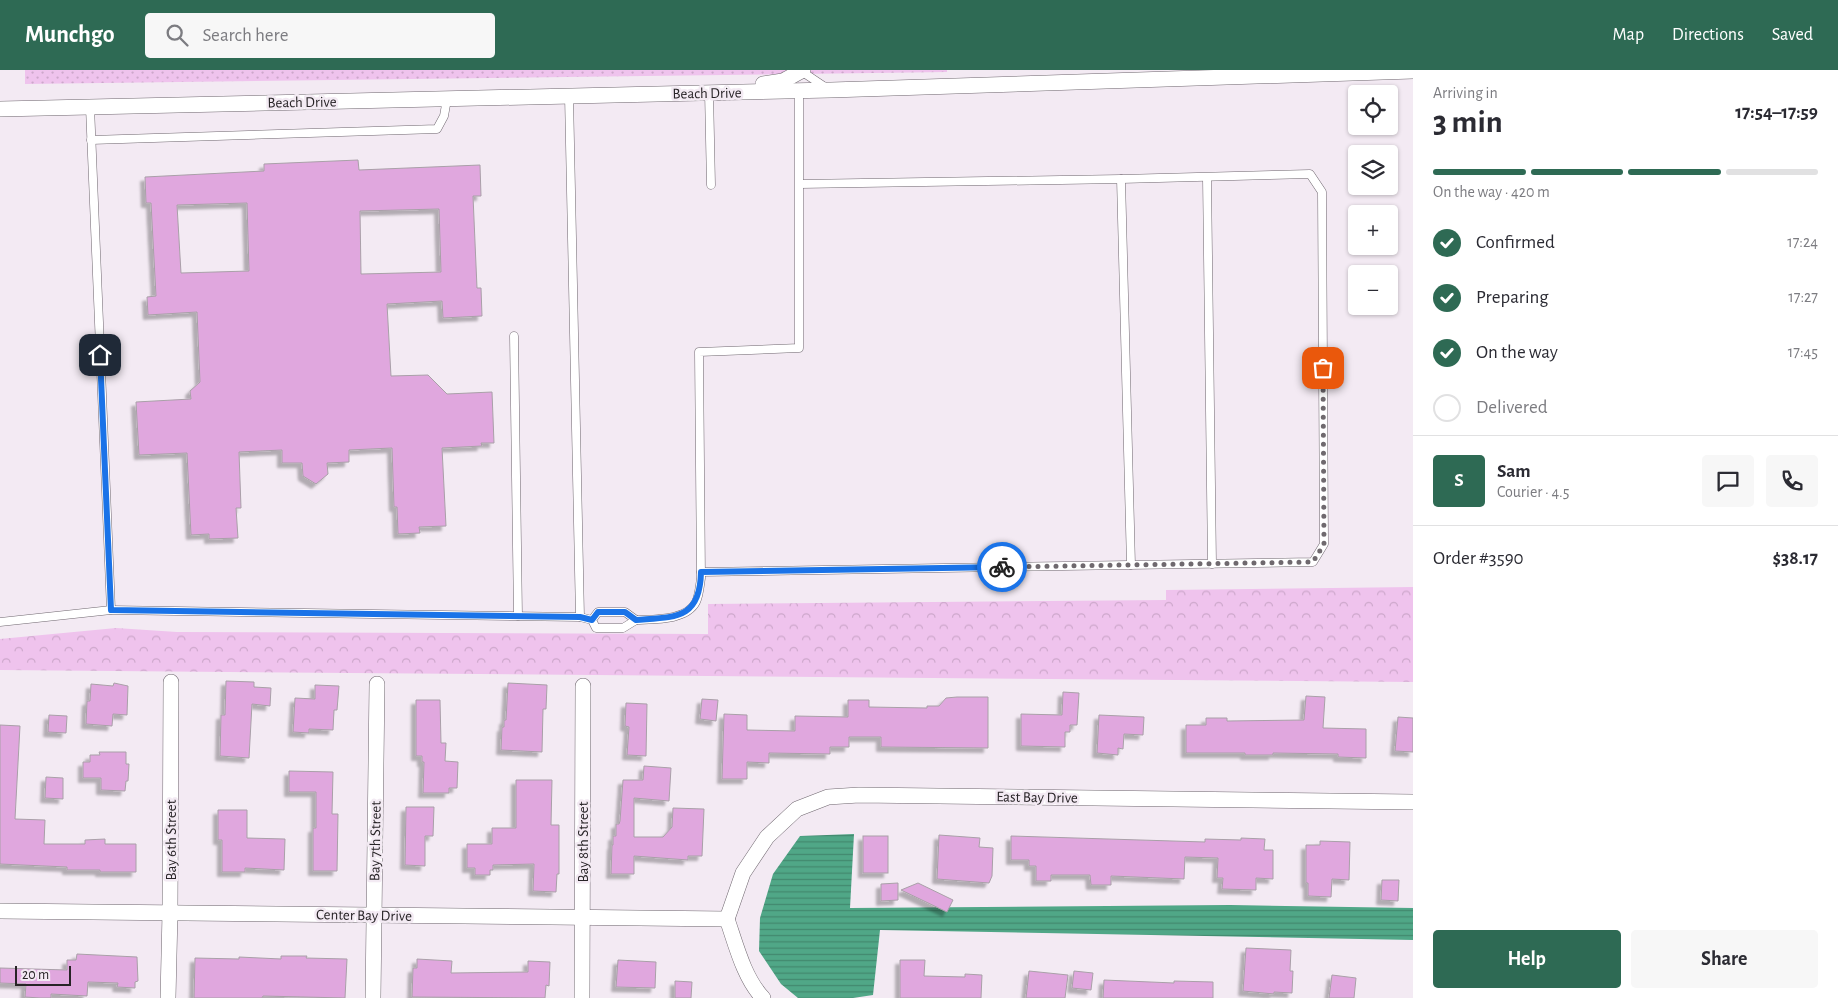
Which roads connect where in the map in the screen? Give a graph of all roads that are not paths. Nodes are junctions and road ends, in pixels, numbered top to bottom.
1 (802, 71) edge
2 (1413, 71) edge
3 (831, 90) junction
4 (799, 91) junction
5 (709, 92) junction
6 (569, 96) junction
7 (447, 99) junction
8 (90, 107) junction
9 (0, 109) edge
10 (91, 140) junction
11 (1207, 178) junction
12 (1121, 179) junction
13 (800, 184) junction
14 (710, 185) dead end
15 (514, 336) dead end
16 (1212, 564) junction
17 (1131, 565) junction
18 (701, 572) junction
19 (111, 610) junction
20 (518, 616) junction
21 (580, 617) junction
22 (592, 620) junction
23 (636, 620) junction
24 (0, 622) edge
25 (171, 682) dead end
26 (377, 684) dead end
27 (583, 686) dead end
28 (1413, 802) edge
29 (0, 911) edge
30 (170, 913) junction
31 (374, 915) junction
32 (583, 918) junction
33 (727, 919) junction
34 (168, 998) edge
35 (373, 998) edge
36 (582, 998) edge
37 (763, 998) edge

1 - 3 lane
1 - 5 street
2 - 3 street, Beach Drive
3 - 4 street, Beach Drive
4 - 5 street, Beach Drive
4 - 13 lane
5 - 6 street, Beach Drive
5 - 14 lane
6 - 7 street, Beach Drive
6 - 21 lane
7 - 8 street, Beach Drive
7 - 10 lane
8 - 9 street, Beach Drive
8 - 10 lane
10 - 19 lane
11 - 12 lane
11 - 16 lane
11 - 16 lane
12 - 13 lane
12 - 17 lane
13 - 18 lane
15 - 20 lane
16 - 17 lane
17 - 18 lane
18 - 23 lane
19 - 20 lane
19 - 24 lane
20 - 21 lane
21 - 22 lane
22 - 23 lane
22 - 23 lane
25 - 30 street, Bay 6th Street
26 - 31 street, Bay 7th Street
27 - 32 street, Bay 8th Street
28 - 33 street, East Bay Drive
29 - 30 street, Center Bay Drive
30 - 31 street, Center Bay Drive
30 - 34 street, Bay 6th Street
31 - 32 street, Center Bay Drive
31 - 35 street, Bay 7th Street
32 - 33 street, Center Bay Drive
32 - 36 street, Bay 8th Street
33 - 37 street

